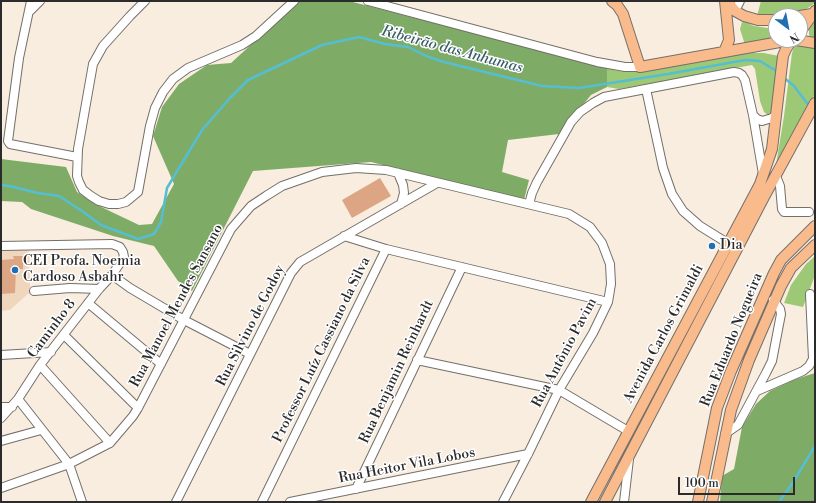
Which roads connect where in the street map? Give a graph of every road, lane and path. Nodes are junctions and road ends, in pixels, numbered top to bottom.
1 (31, 1) edge
2 (40, 1) edge
3 (145, 1) edge
4 (294, 1) edge
5 (368, 1) edge
6 (612, 1) edge
7 (726, 1) edge
8 (740, 1) edge
9 (735, 10) junction
10 (30, 11) junction
11 (814, 13) edge
12 (768, 20) edge
13 (808, 21) edge
14 (768, 44) edge
15 (787, 48) edge
16 (724, 52) junction
17 (640, 67) junction
18 (646, 89) junction
19 (815, 103) edge
20 (753, 114) junction
21 (776, 115) junction
22 (77, 157) junction
23 (398, 173) junction
24 (763, 175) junction
25 (776, 176) junction
26 (437, 183) junction
27 (401, 204) junction
28 (529, 204) junction
29 (809, 212) dead end
30 (815, 226) edge
31 (344, 236) junction
32 (729, 244) junction
33 (815, 245) edge
34 (1, 246) edge
35 (386, 249) junction
36 (462, 267) junction
37 (112, 275) junction
38 (99, 289) junction
39 (34, 291) dead end
40 (810, 294) dead end
41 (773, 300) junction
42 (608, 302) junction
43 (88, 303) junction
44 (184, 320) junction
45 (64, 335) junction
46 (51, 352) junction
47 (250, 354) junction
48 (1, 356) edge
49 (418, 360) junction
50 (161, 364) junction
51 (40, 365) junction
52 (559, 390) junction
53 (757, 390) junction
54 (18, 399) junction
55 (12, 406) junction
56 (1, 407) edge
57 (138, 408) junction
58 (1, 418) edge
59 (41, 430) junction
60 (628, 431) junction
61 (726, 434) junction
62 (1, 441) edge
63 (110, 443) junction
64 (528, 454) junction
65 (629, 458) junction
66 (70, 464) junction
67 (1, 488) edge
68 (356, 489) junction
69 (82, 502) edge
70 (176, 502) edge
71 (262, 502) edge
72 (290, 502) edge
73 (503, 502) edge
74 (591, 502) edge
75 (605, 502) edge
76 (624, 502) edge
77 (698, 502) edge
78 (712, 502) edge

1 - 10 street
2 - 10 street
3 - 22 street
4 - 22 street
5 - 17 street
6 - 17 main road
7 - 9 main road
7 - 16 main road
8 - 9 street
9 - 12 main road
10 - 22 street
11 - 13 main road
14 - 16 main road
15 - 21 main road, Avenida Carlos Grimaldi
16 - 17 main road
18 - 20 street
18 - 28 street
18 - 32 street
19 - 25 main road, Avenida Carlos Grimaldi
20 - 21 street
20 - 24 street
21 - 24 main road, Avenida Carlos Grimaldi
23 - 26 street, Rua Manoel Mendes Sansano
23 - 27 street
23 - 44 street, Rua Manoel Mendes Sansano
24 - 32 main road, Avenida Carlos Grimaldi
25 - 29 street
25 - 65 main road, Avenida Carlos Grimaldi
26 - 27 street, Rua Silvino de Godoy
26 - 28 street, Rua Antônio Pavim
27 - 31 street, Rua Silvino de Godoy
28 - 42 street, Rua Antônio Pavim
30 - 77 main road, Rua Eduardo Nogueira
31 - 35 street, Professor Luíz Cassiano da Silva
31 - 47 street, Rua Silvino de Godoy
32 - 60 main road, Avenida Carlos Grimaldi
33 - 41 main road, Rua Eduardo Nogueira
34 - 37 street, Caminho 8
35 - 36 street
35 - 71 street, Professor Luíz Cassiano da Silva
36 - 42 street
36 - 49 street, Rua Benjamin Reinhardt
37 - 38 street, Caminho 8
37 - 44 street
38 - 39 street
38 - 43 street, Caminho 8
40 - 53 street
41 - 53 street
41 - 61 main road, Rua Eduardo Nogueira
42 - 52 street, Rua Antônio Pavim
43 - 45 street, Caminho 8
43 - 50 street
44 - 47 street
44 - 50 street, Rua Manoel Mendes Sansano
45 - 46 street, Caminho 8
45 - 57 street
46 - 48 street
46 - 51 street, Caminho 8
47 - 70 street, Rua Silvino de Godoy
49 - 52 street
49 - 68 street, Rua Benjamin Reinhardt
50 - 57 street, Rua Manoel Mendes Sansano
51 - 54 street, Caminho 8
51 - 63 street
52 - 60 street
52 - 64 street, Rua Antônio Pavim
53 - 61 street
54 - 55 street, Caminho 8
54 - 59 street
55 - 56 street
55 - 58 street, Caminho 8
57 - 63 street, Rua Manoel Mendes Sansano
59 - 62 street
59 - 66 street
60 - 74 main road, Avenida Carlos Grimaldi
61 - 78 main road, Rua Eduardo Nogueira
63 - 66 street, Rua Manoel Mendes Sansano
64 - 68 street, Rua Heitor Vila Lobos
64 - 73 street, Rua Antônio Pavim
65 - 75 main road, Avenida Carlos Grimaldi
65 - 76 street
66 - 67 street, Rua Manoel Mendes Sansano
66 - 69 street
68 - 72 street, Rua Heitor Vila Lobos

